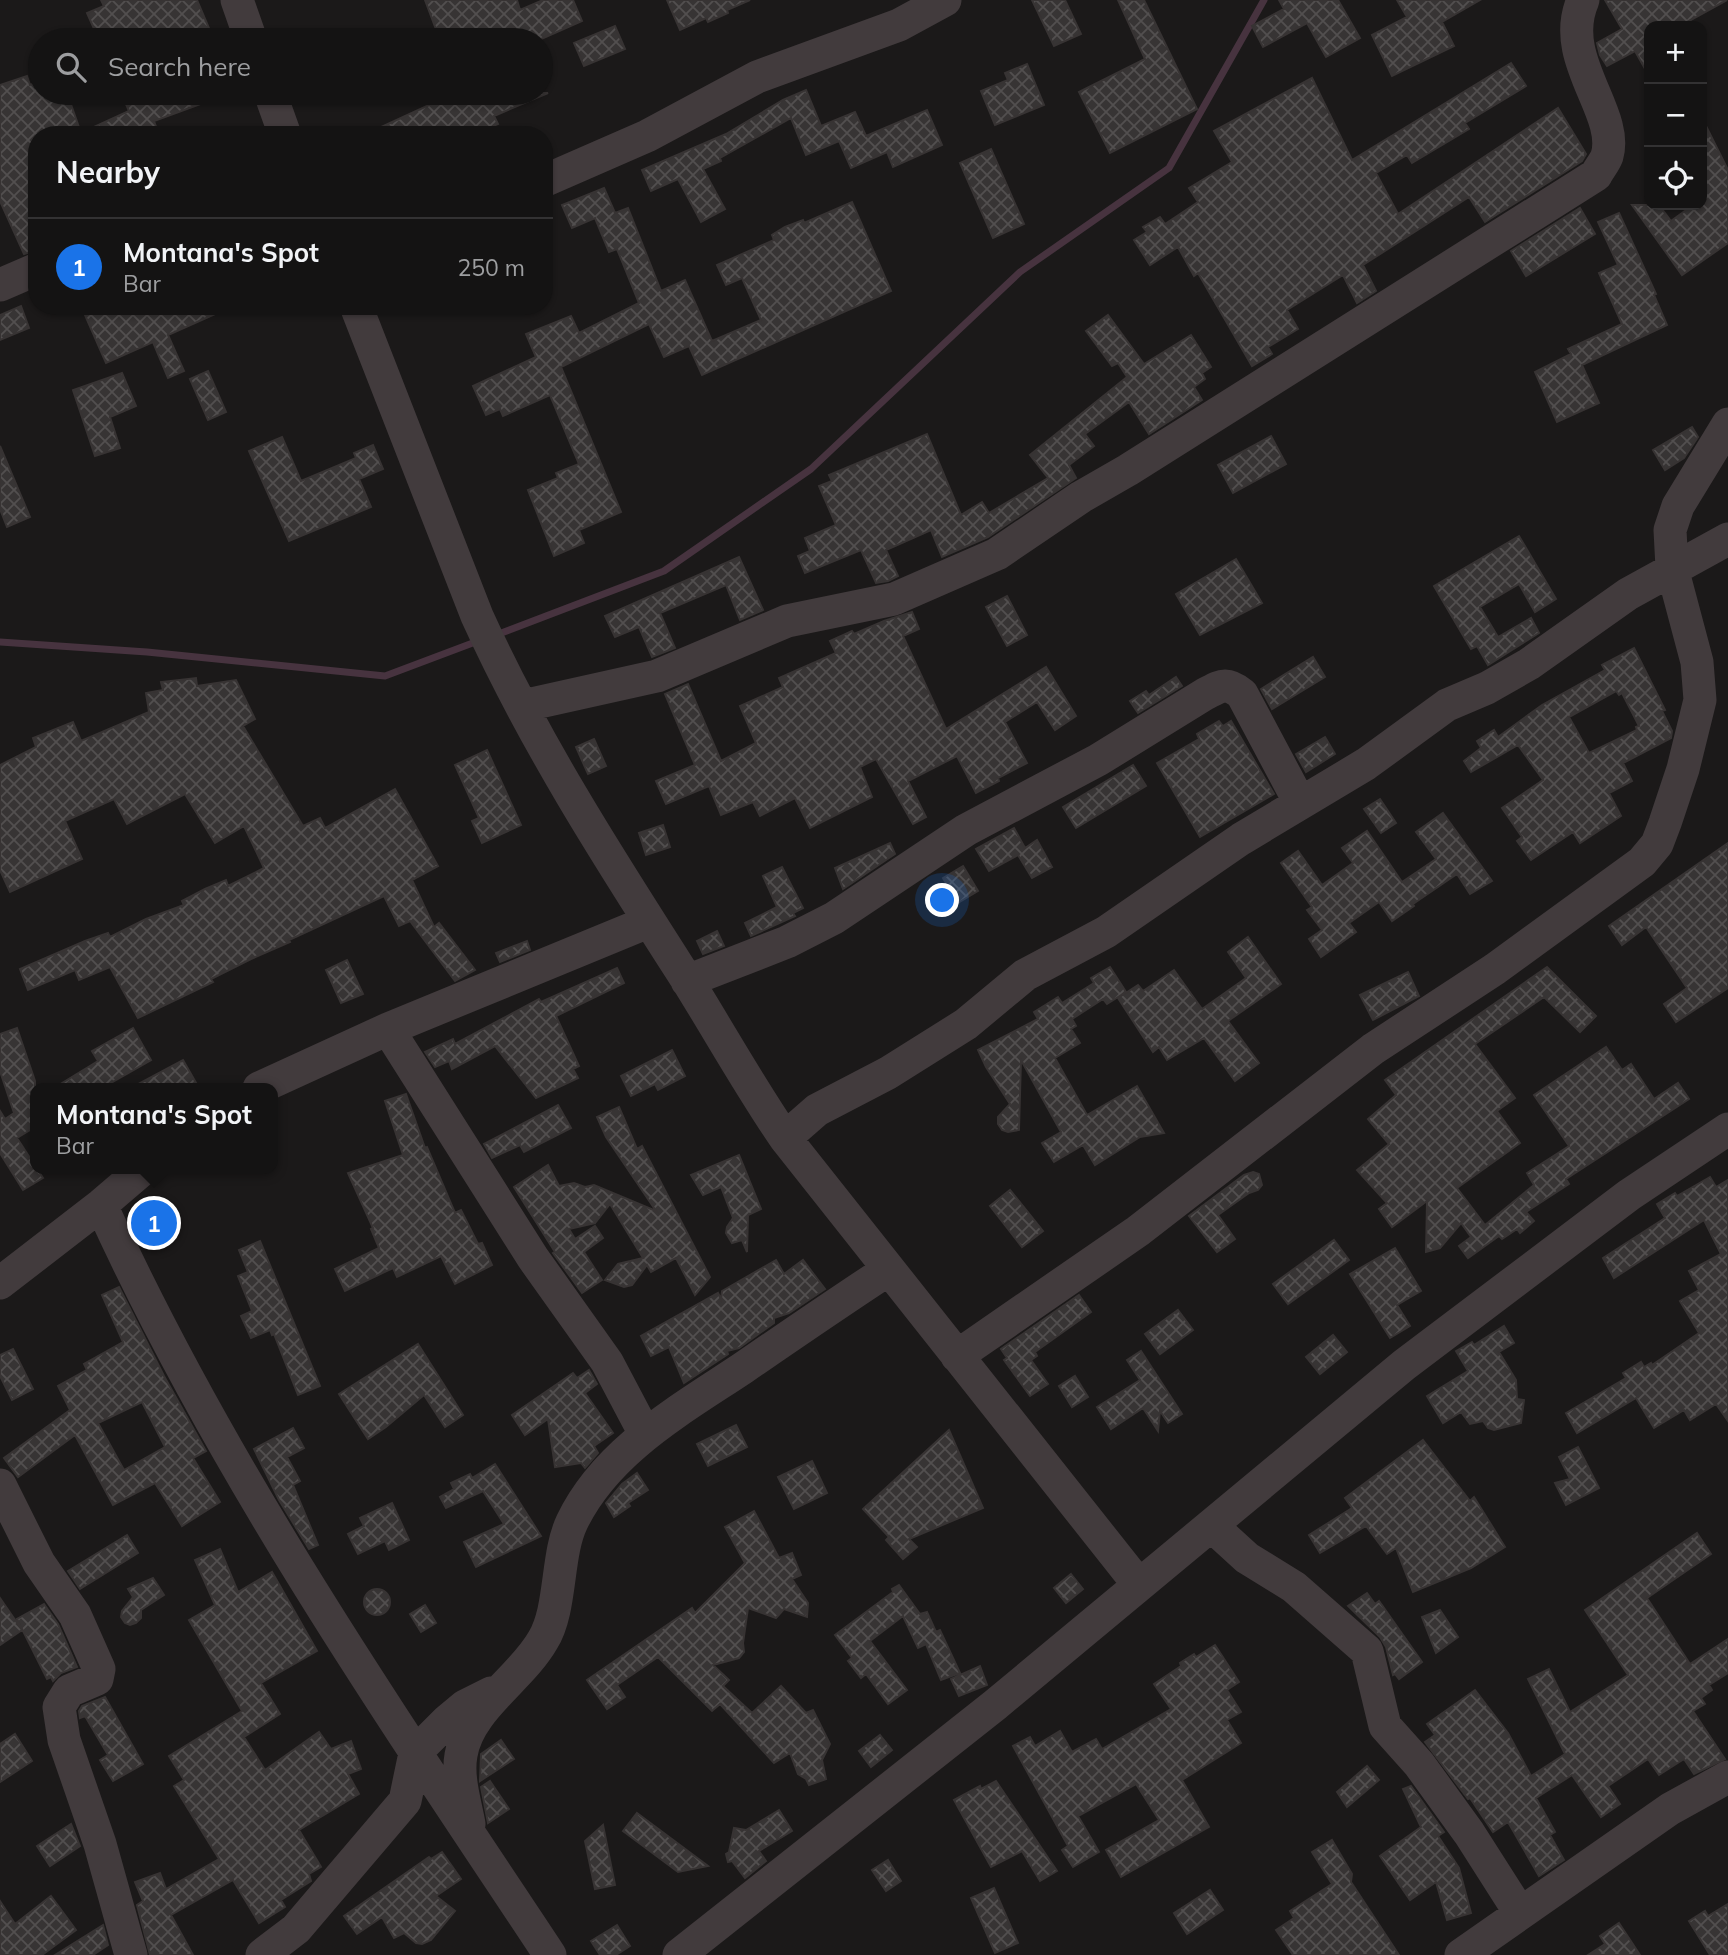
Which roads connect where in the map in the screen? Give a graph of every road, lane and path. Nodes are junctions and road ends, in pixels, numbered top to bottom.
1 (237, 0) edge
2 (945, 0) edge
3 (1583, 0) edge
4 (247, 28) edge
5 (274, 105) edge
6 (282, 126) edge
7 (553, 177) edge
8 (28, 273) edge
9 (0, 285) edge
10 (360, 315) edge
11 (1728, 424) edge
12 (1728, 539) edge
13 (1672, 568) junction
14 (522, 706) junction
15 (1300, 803) junction
16 (648, 922) junction
17 (687, 981) junction
18 (388, 1029) junction
19 (271, 1083) edge
20 (1728, 1129) edge
21 (786, 1138) junction
22 (137, 1174) edge
23 (101, 1205) junction
24 (888, 1270) junction
25 (0, 1283) edge
26 (957, 1356) junction
27 (645, 1433) junction
28 (0, 1485) edge
29 (1212, 1526) junction
30 (1139, 1585) junction
31 (502, 1689) junction
32 (415, 1753) junction
33 (1728, 1777) edge
34 (471, 1835) junction
35 (1520, 1913) junction
36 (131, 1955) edge
37 (262, 1955) edge
38 (550, 1955) edge
39 (679, 1955) edge
40 (1461, 1955) edge

1 - 4 street
2 - 7 street
3 - 14 street
5 - 6 street
8 - 9 street
10 - 14 street
11 - 13 street
12 - 13 street
13 - 15 street
13 - 26 street
14 - 16 street
15 - 17 street
15 - 21 street
16 - 17 street
16 - 18 street
17 - 21 street
18 - 19 street
18 - 27 street
20 - 29 street
21 - 24 street
22 - 23 street
23 - 25 street
23 - 32 street
24 - 26 street
24 - 27 street
26 - 30 street
27 - 31 street
28 - 36 street
29 - 30 street
29 - 35 street
30 - 39 street
31 - 32 street
31 - 34 street
32 - 34 street
32 - 37 street
33 - 35 street
34 - 38 street
35 - 40 street

